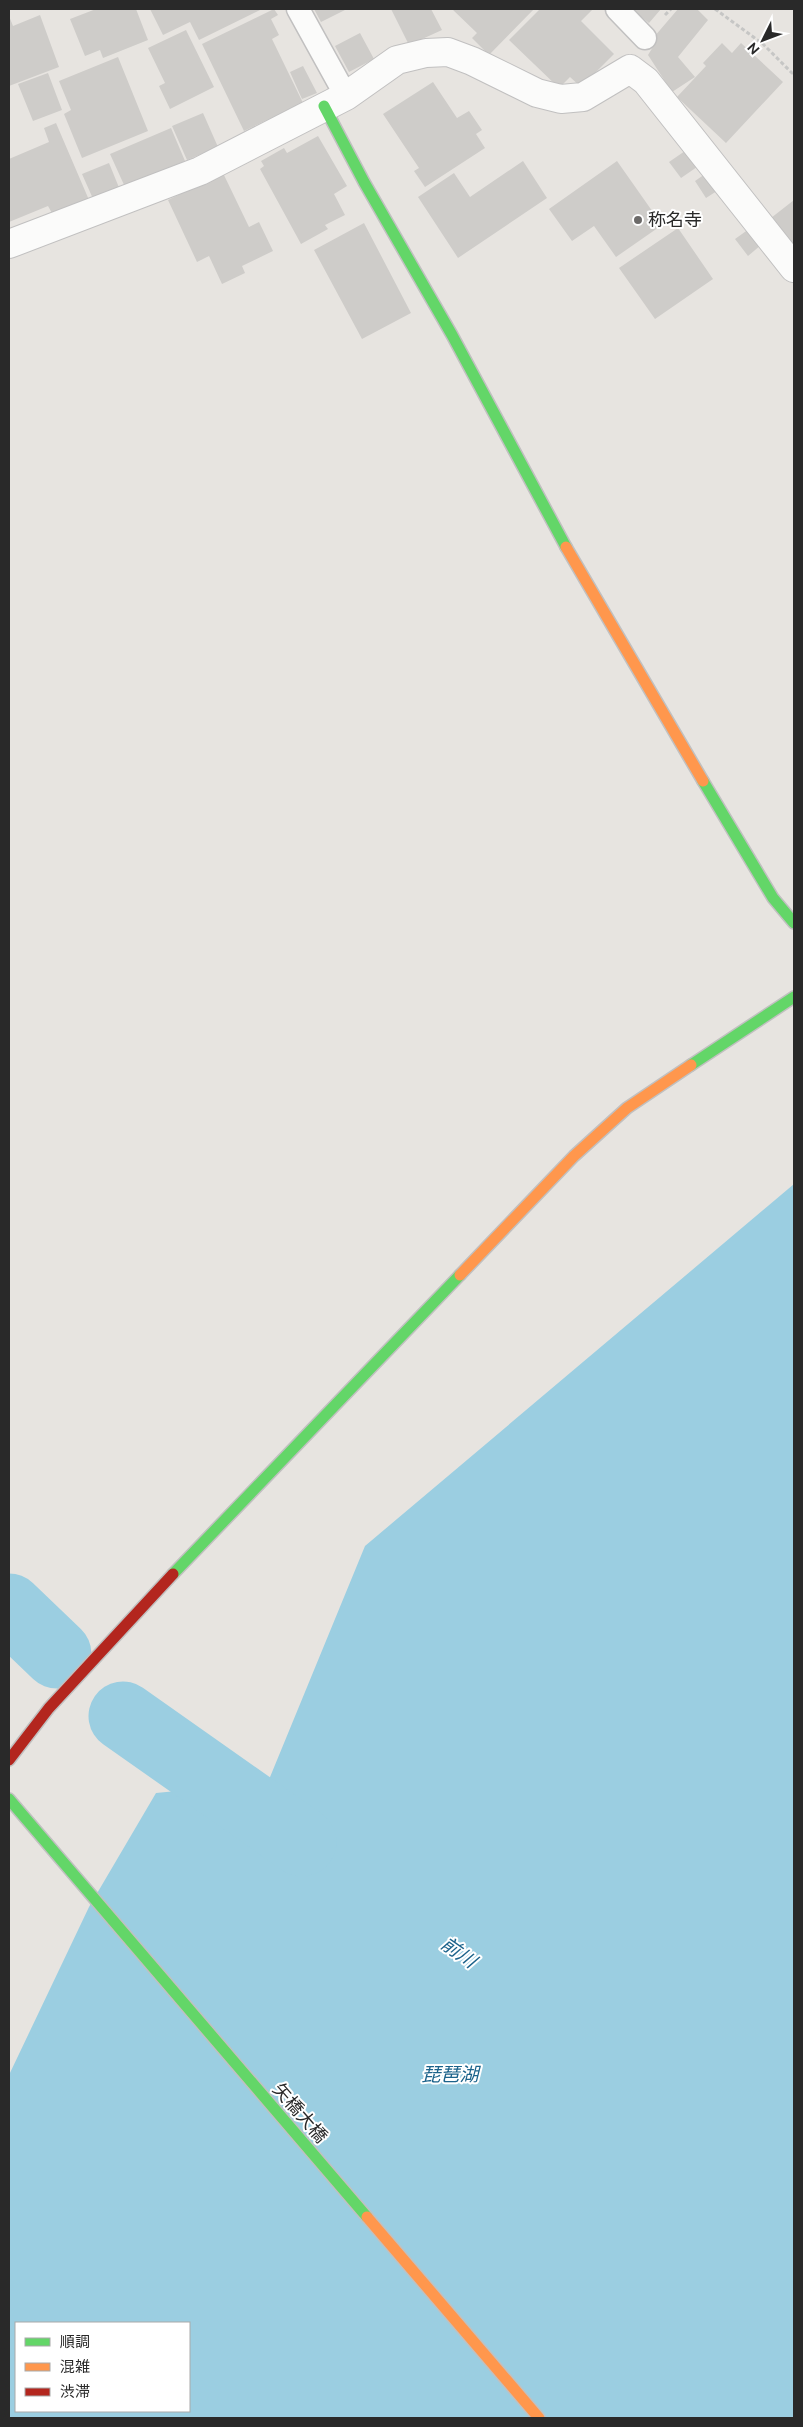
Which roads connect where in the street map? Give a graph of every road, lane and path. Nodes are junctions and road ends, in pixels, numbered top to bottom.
1 (298, 9) edge
2 (617, 9) edge
3 (715, 9) edge
4 (645, 38) dead end
5 (794, 70) edge
6 (335, 101) junction
7 (9, 244) edge
8 (794, 268) edge
9 (794, 923) edge
10 (794, 997) edge
11 (9, 1760) edge
12 (9, 1799) edge
13 (539, 2418) edge

1 - 6 lane
2 - 4 lane
3 - 5 path
6 - 7 street
6 - 8 street
6 - 9 street
10 - 11 street
12 - 13 street, 矢橋大橋

